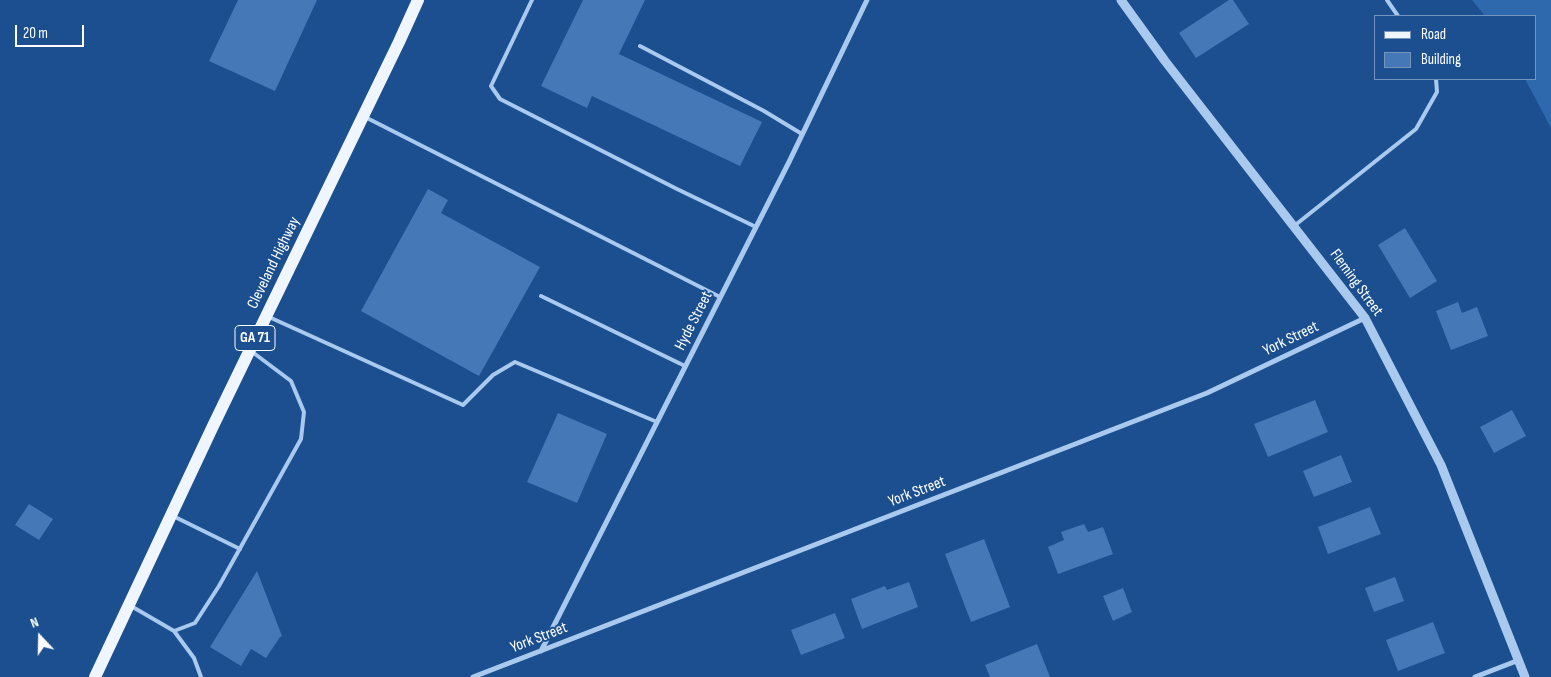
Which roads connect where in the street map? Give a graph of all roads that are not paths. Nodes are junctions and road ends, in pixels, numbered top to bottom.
1 (418, 0) edge
2 (532, 0) edge
3 (867, 0) edge
4 (1121, 0) edge
5 (1387, 0) edge
6 (1397, 15) edge
7 (640, 46) dead end
8 (1436, 80) edge
9 (363, 116) junction
10 (802, 134) junction
11 (1294, 226) junction
12 (756, 227) junction
13 (541, 296) dead end
14 (720, 297) junction
15 (266, 316) junction
16 (1365, 318) junction
17 (250, 350) junction
18 (685, 366) junction
19 (657, 422) junction
20 (171, 515) junction
21 (240, 549) junction
22 (129, 604) junction
23 (174, 631) junction
24 (541, 651) junction
25 (1519, 660) junction
26 (95, 677) edge
27 (201, 677) edge
28 (473, 677) edge
29 (1475, 677) edge
30 (1525, 677) edge

1 - 9 main road, Cleveland Highway / GA 71
2 - 12 lane
3 - 10 street, Hyde Street
4 - 11 street, Fleming Street
5 - 6 lane
7 - 10 lane
8 - 11 lane
9 - 14 lane
9 - 15 main road, Cleveland Highway / GA 71
10 - 12 street, Hyde Street
11 - 16 street, Fleming Street
12 - 14 street, Hyde Street
13 - 18 lane
14 - 18 street, Hyde Street
15 - 17 main road, Cleveland Highway / GA 71
15 - 19 lane
16 - 24 street, York Street
16 - 25 street, Fleming Street
17 - 20 main road, Cleveland Highway / GA 71
17 - 21 lane
18 - 19 street, Hyde Street
19 - 24 street, Hyde Street
20 - 21 lane
20 - 22 main road, Cleveland Highway / GA 71
21 - 23 lane
22 - 23 lane
22 - 26 main road, Cleveland Highway / GA 71
23 - 27 lane
24 - 28 street, York Street
25 - 29 street
25 - 30 street, Fleming Street

